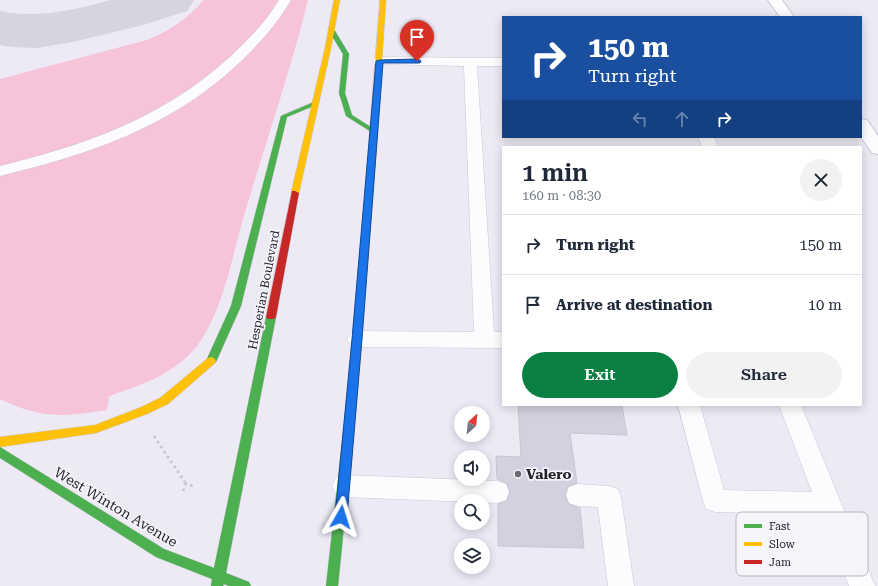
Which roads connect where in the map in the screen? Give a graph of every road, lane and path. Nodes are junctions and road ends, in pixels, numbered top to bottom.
1 (285, 0) edge
2 (336, 0) edge
3 (383, 0) edge
4 (775, 0) edge
5 (786, 16) edge
6 (332, 31) junction
7 (380, 61) junction
8 (470, 62) junction
9 (502, 62) edge
10 (314, 104) junction
11 (862, 125) edge
12 (375, 132) junction
13 (878, 149) edge
14 (0, 171) edge
15 (357, 339) junction
16 (494, 340) edge
17 (689, 406) edge
18 (790, 406) edge
19 (152, 434) dead end
20 (0, 442) edge
21 (0, 452) edge
22 (186, 484) junction
23 (193, 486) dead end
24 (344, 486) junction
25 (183, 491) dead end
26 (497, 492) dead end
27 (578, 495) dead end
28 (829, 503) junction
29 (833, 512) edge
30 (858, 576) edge
31 (218, 581) edge
32 (245, 586) edge
33 (332, 586) edge
34 (621, 586) edge
35 (862, 586) edge

1 - 14 lane
2 - 6 main road, Hesperian Boulevard
3 - 7 main road
4 - 5 street
6 - 10 main road, Hesperian Boulevard
6 - 12 main road
7 - 8 lane
7 - 12 main road
8 - 9 lane
8 - 16 lane
10 - 20 main road
10 - 31 main road, Hesperian Boulevard
11 - 13 street
12 - 15 main road
15 - 16 lane
15 - 24 main road
17 - 28 lane
18 - 28 lane
19 - 22 path
21 - 31 main road, West Winton Avenue
22 - 23 path
22 - 25 path
24 - 26 lane
24 - 33 main road
27 - 34 lane
28 - 29 lane
30 - 35 lane
31 - 32 main road, West Winton Avenue

